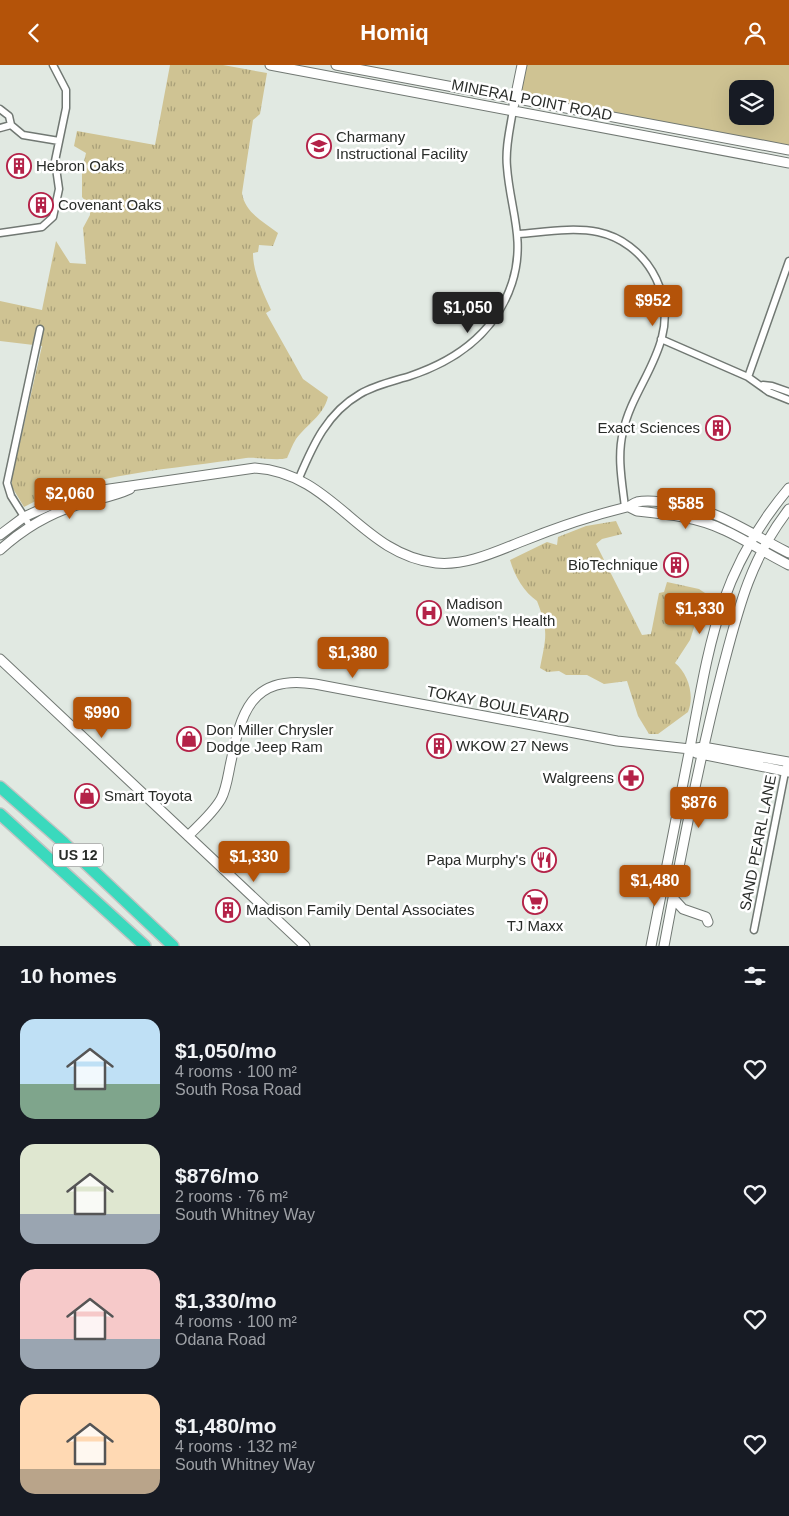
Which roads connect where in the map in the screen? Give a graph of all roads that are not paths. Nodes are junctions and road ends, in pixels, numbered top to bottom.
1 (52, 65) edge
2 (270, 65) edge
3 (336, 65) edge
4 (522, 65) edge
5 (515, 98) junction
6 (0, 109) edge
7 (513, 110) junction
8 (11, 125) junction
9 (0, 128) edge
10 (59, 141) junction
11 (789, 150) edge
12 (789, 163) edge
13 (0, 233) edge
14 (519, 234) junction
15 (789, 261) edge
16 (40, 329) dead end
17 (661, 339) junction
18 (748, 377) junction
19 (762, 385) junction
20 (789, 393) edge
21 (789, 400) edge
22 (299, 478) junction
23 (135, 487) junction
24 (789, 488) edge
25 (627, 507) junction
26 (789, 509) edge
27 (24, 517) junction
28 (30, 526) junction
29 (0, 535) edge
30 (754, 535) junction
31 (766, 542) junction
32 (749, 544) junction
33 (0, 550) edge
34 (760, 551) junction
35 (789, 553) edge
36 (789, 565) edge
37 (0, 659) edge
38 (690, 749) junction
39 (702, 751) junction
40 (787, 767) edge
41 (0, 787) edge
42 (0, 814) edge
43 (188, 836) junction
44 (662, 891) junction
45 (673, 898) junction
46 (658, 911) junction
47 (670, 915) junction
48 (708, 922) dead end
49 (668, 927) junction
50 (754, 930) dead end
51 (145, 946) edge
52 (174, 946) edge
53 (305, 946) edge
54 (651, 946) edge
55 (664, 946) edge

1 - 10 street
2 - 7 street, MINERAL POINT ROAD
3 - 5 street, MINERAL POINT ROAD
4 - 5 street
5 - 7 street
5 - 11 street, MINERAL POINT ROAD
6 - 8 street
7 - 12 street, MINERAL POINT ROAD
7 - 14 street
8 - 9 street
8 - 10 street
10 - 13 street
14 - 17 street
14 - 22 street
15 - 18 street
16 - 27 street
17 - 18 street
17 - 25 street
18 - 19 street
19 - 20 street
19 - 21 street
22 - 23 street
22 - 25 street
23 - 27 street
23 - 28 street
24 - 30 street
25 - 30 street
25 - 32 street
26 - 31 street
27 - 28 street
27 - 29 street
28 - 33 street
30 - 31 street
30 - 32 street
31 - 34 street
31 - 35 street
32 - 34 street
32 - 38 street
34 - 36 street
34 - 39 street
37 - 43 street
38 - 39 street, TOKAY BOULEVARD
38 - 43 street, TOKAY BOULEVARD
38 - 44 street
39 - 40 street, TOKAY BOULEVARD
39 - 45 street
40 - 50 street, SAND PEARL LANE
41 - 52 highway, US 12
42 - 51 highway, US 12
43 - 53 street
44 - 46 street
44 - 47 street
45 - 47 street
45 - 48 street
46 - 49 street
46 - 54 street
47 - 49 street
49 - 55 street

